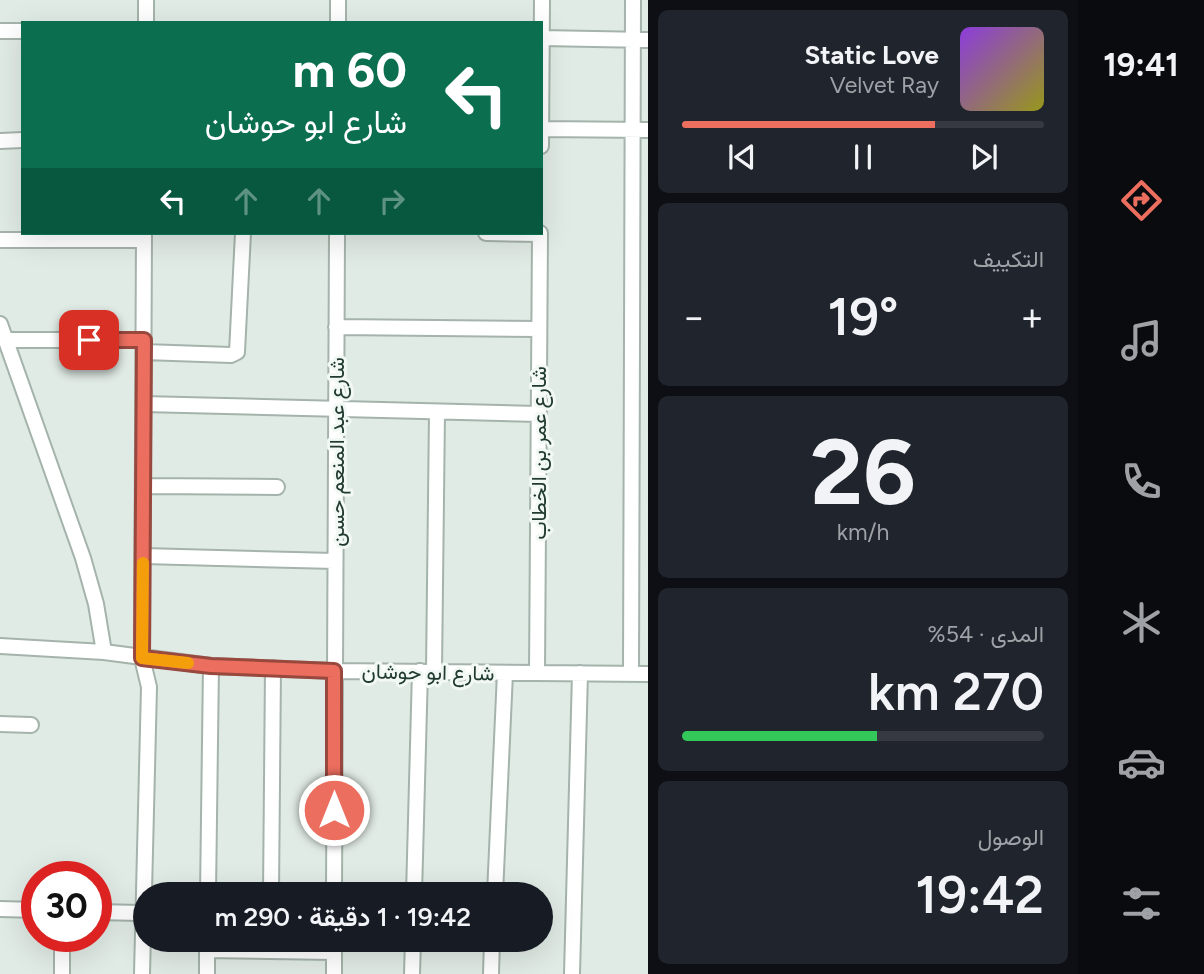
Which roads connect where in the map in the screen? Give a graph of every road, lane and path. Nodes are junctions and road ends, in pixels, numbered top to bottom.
1 (146, 0) edge
2 (338, 0) edge
3 (542, 0) edge
4 (634, 0) edge
5 (146, 21) edge
6 (338, 21) edge
7 (541, 21) edge
8 (0, 31) edge
9 (21, 31) edge
10 (543, 38) edge
11 (640, 40) edge
12 (543, 129) edge
13 (640, 130) edge
14 (0, 141) edge
15 (21, 141) edge
16 (243, 235) edge
17 (337, 235) edge
18 (540, 235) edge
19 (144, 236) edge
20 (0, 240) edge
21 (336, 327) junction
22 (540, 329) junction
23 (2, 332) edge
24 (144, 346) junction
25 (144, 404) junction
26 (336, 410) junction
27 (436, 412) junction
28 (539, 414) junction
29 (143, 486) junction
30 (277, 487) dead end
31 (143, 556) junction
32 (335, 561) junction
33 (0, 646) edge
34 (104, 652) junction
35 (142, 658) junction
36 (211, 666) junction
37 (273, 668) junction
38 (334, 671) junction
39 (427, 671) junction
40 (505, 673) junction
41 (537, 673) junction
42 (580, 673) junction
43 (631, 674) junction
44 (648, 674) edge
45 (0, 724) edge
46 (31, 725) dead end
47 (142, 882) edge
48 (208, 882) edge
49 (271, 882) edge
50 (334, 882) edge
51 (415, 882) edge
52 (496, 882) edge
53 (0, 909) edge
54 (21, 910) edge
55 (112, 912) edge
56 (133, 913) edge
57 (62, 952) edge
58 (142, 952) edge
59 (207, 952) edge
60 (334, 952) edge
61 (413, 952) edge
62 (492, 952) edge
63 (62, 974) edge
64 (142, 974) edge
65 (207, 974) edge
66 (334, 974) edge
67 (412, 974) edge
68 (491, 974) edge
69 (572, 974) edge

1 - 5 street
2 - 6 street
3 - 7 street
4 - 11 street
8 - 9 street
10 - 11 street
11 - 13 street
12 - 13 street
13 - 43 street
14 - 15 street
16 - 24 street
17 - 21 street, شارع عبد المنعم حسن
18 - 22 street, شارع عمر بن الخطاب
19 - 20 street
19 - 24 street
21 - 22 street
21 - 26 street, شارع عبد المنعم حسن
22 - 28 street, شارع عمر بن الخطاب
23 - 24 street
23 - 34 street
24 - 25 street
25 - 26 street
25 - 29 street
26 - 27 street
26 - 32 street, شارع عبد المنعم حسن
27 - 28 street
27 - 39 street
28 - 41 street, شارع عمر بن الخطاب
29 - 30 street
29 - 31 street
31 - 32 street
31 - 35 street
32 - 38 street, شارع عبد المنعم حسن
33 - 34 street, شارع ابو حوشان
34 - 35 street, شارع ابو حوشان
35 - 36 street, شارع ابو حوشان
35 - 47 street
36 - 37 street, شارع ابو حوشان
36 - 48 street
37 - 38 street, شارع ابو حوشان
37 - 49 street
38 - 39 street, شارع ابو حوشان
38 - 50 street, شارع عبد المنعم حسن
39 - 40 street, شارع ابو حوشان
39 - 51 street
40 - 41 street, شارع ابو حوشان
40 - 52 street
41 - 42 street, شارع ابو حوشان
42 - 43 street, شارع ابو حوشان
42 - 69 street
43 - 44 street, شارع ابو حوشان
45 - 46 street
53 - 54 street
55 - 56 street
57 - 63 street
58 - 64 street
59 - 65 street
60 - 66 street
61 - 67 street
62 - 68 street

